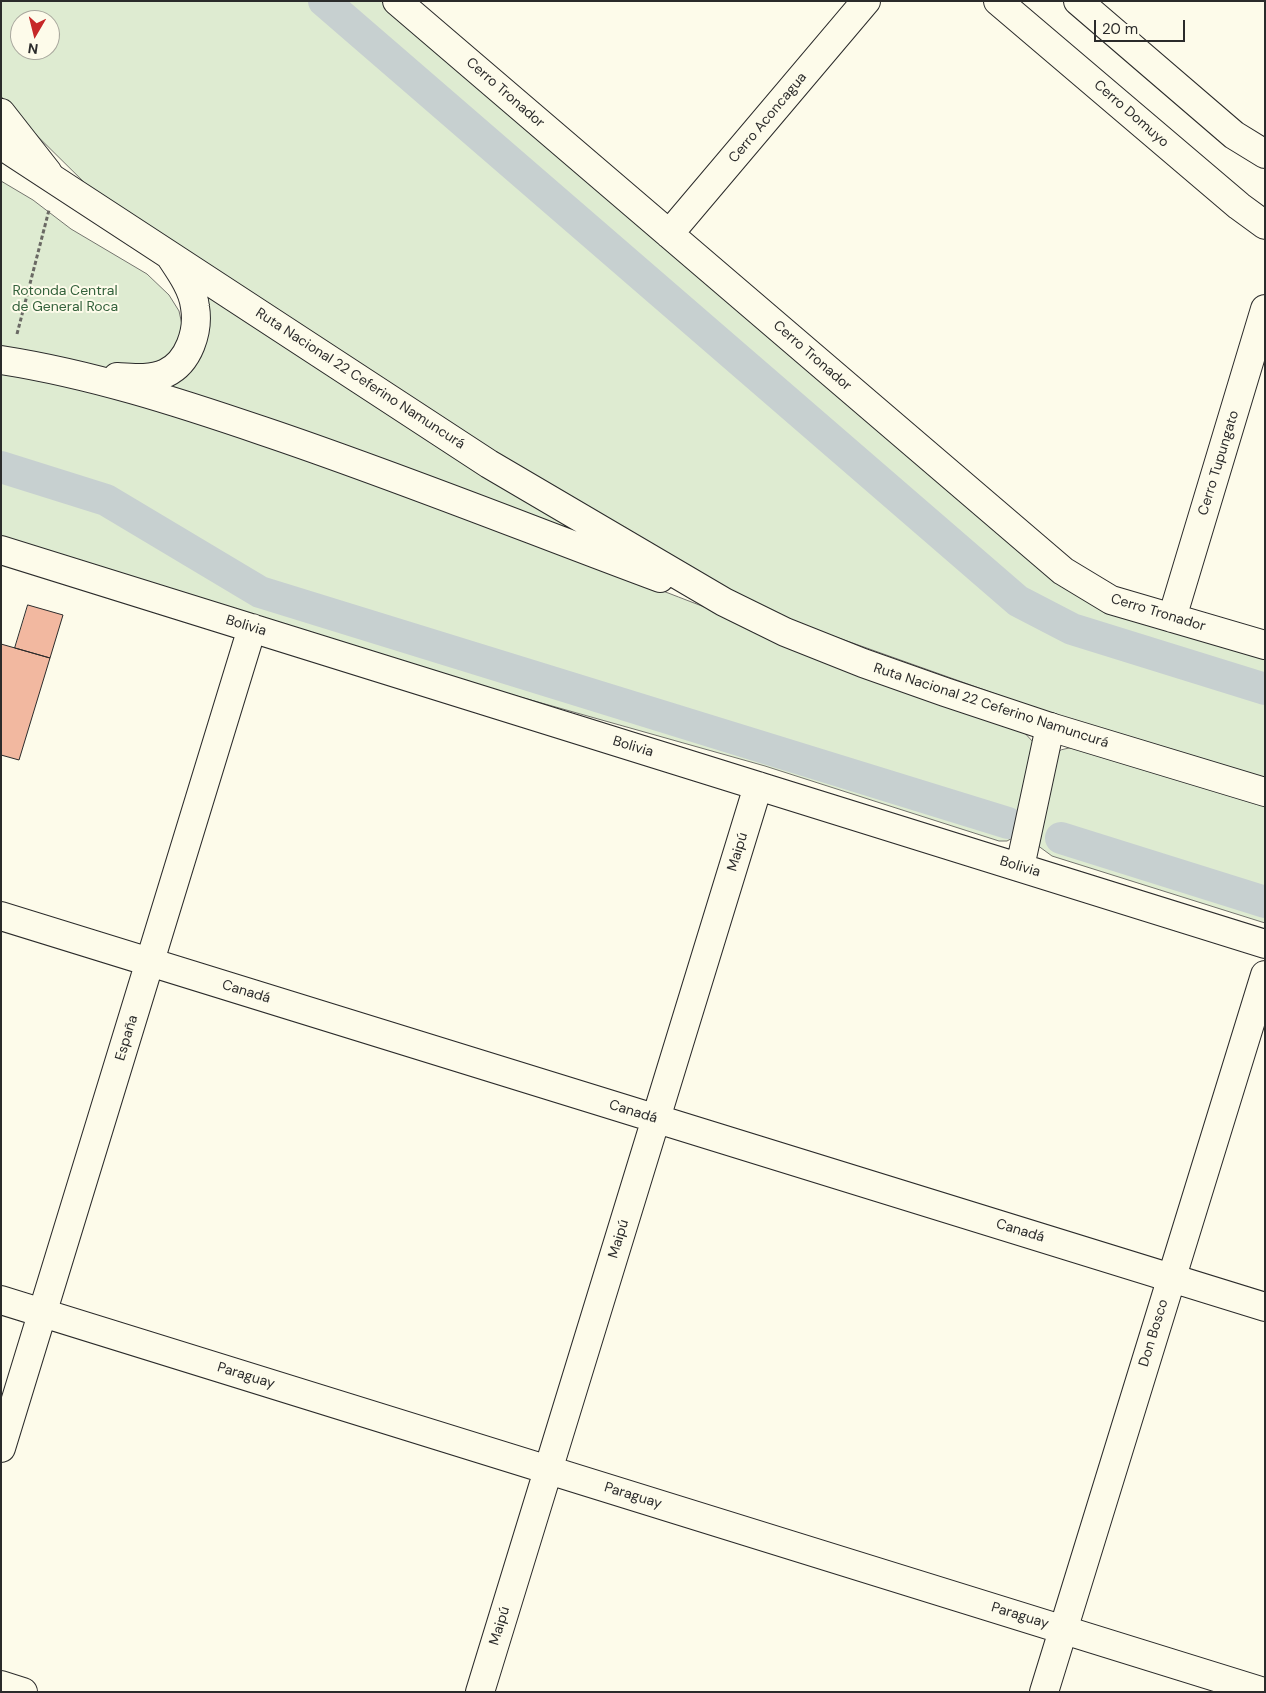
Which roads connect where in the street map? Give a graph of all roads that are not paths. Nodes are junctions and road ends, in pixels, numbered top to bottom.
1 (397, 1) edge
2 (866, 1) edge
3 (998, 1) edge
4 (1078, 1) edge
5 (1, 113) edge
6 (1, 145) edge
7 (1265, 154) edge
8 (56, 182) junction
9 (1265, 225) edge
10 (669, 234) junction
11 (168, 252) junction
12 (1265, 309) edge
13 (6, 361) edge
14 (53, 368) junction
15 (1, 550) edge
16 (724, 602) junction
17 (1172, 618) junction
18 (252, 628) junction
19 (1265, 645) edge
20 (1050, 728) junction
21 (758, 786) junction
22 (1265, 792) edge
23 (1020, 867) junction
24 (1, 916) edge
25 (1265, 944) edge
26 (150, 962) junction
27 (1265, 975) edge
28 (656, 1119) junction
29 (1171, 1278) junction
30 (1, 1300) edge
31 (1265, 1307) edge
32 (43, 1313) junction
33 (1, 1448) edge
34 (548, 1470) junction
35 (1063, 1629) junction
36 (1, 1685) edge
37 (23, 1692) edge
38 (480, 1692) edge
39 (1044, 1692) edge
40 (1264, 1692) edge

1 - 10 main road, Cerro Tronador
2 - 10 main road, Cerro Aconcagua
3 - 9 main road, Cerro Domuyo
4 - 7 main road
5 - 8 main road
6 - 8 main road, Ruta Nacional 22 Ceferino Namuncurá
8 - 11 main road, Ruta Nacional 22 Ceferino Namuncurá
10 - 17 main road, Cerro Tronador
11 - 14 main road
11 - 16 main road, Ruta Nacional 22 Ceferino Namuncurá
12 - 17 main road, Cerro Tupungato
13 - 14 main road, Ruta Nacional 22 Ceferino Namuncurá
14 - 16 main road, Ruta Nacional 22 Ceferino Namuncurá
15 - 18 main road, Bolivia
16 - 20 main road, Ruta Nacional 22 Ceferino Namuncurá
17 - 19 main road, Cerro Tronador
18 - 21 main road, Bolivia
18 - 26 main road, España
20 - 22 main road, Ruta Nacional 22 Ceferino Namuncurá
20 - 23 main road
21 - 23 main road, Bolivia
21 - 28 main road, Maipú
23 - 25 main road, Bolivia
24 - 26 main road, Canadá
26 - 28 main road, Canadá
26 - 32 main road, España
27 - 29 main road, Don Bosco
28 - 29 main road, Canadá
28 - 34 main road, Maipú
29 - 31 main road, Canadá
29 - 35 main road, Don Bosco
30 - 32 main road, Paraguay
32 - 33 main road, España
32 - 34 main road, Paraguay
34 - 35 main road, Paraguay
34 - 38 main road, Maipú
35 - 39 main road, Don Bosco
35 - 40 main road, Paraguay
36 - 37 main road

